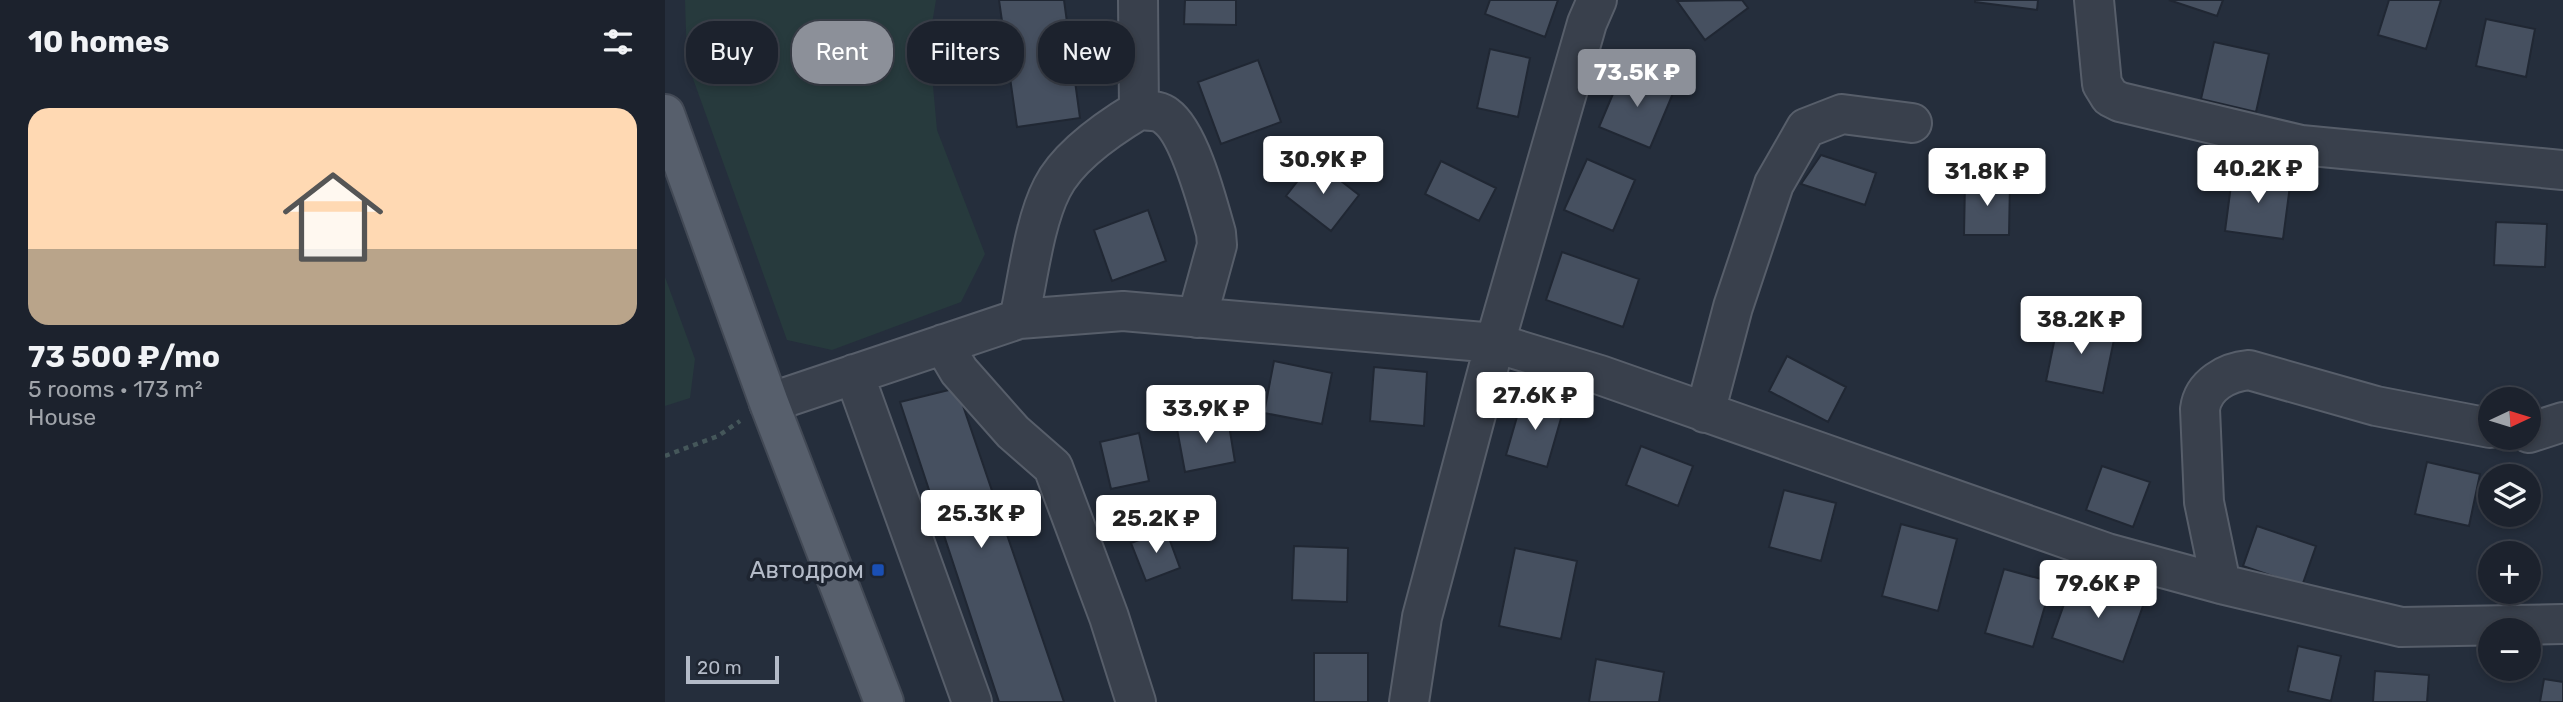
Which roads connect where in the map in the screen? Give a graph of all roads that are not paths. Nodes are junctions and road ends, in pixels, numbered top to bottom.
1 (1138, 0) edge
2 (1597, 0) edge
3 (2094, 0) edge
4 (1139, 110) junction
5 (665, 114) edge
6 (1912, 123) dead end
7 (2563, 170) edge
8 (1019, 318) junction
9 (1197, 318) junction
10 (1495, 343) junction
11 (943, 344) junction
12 (854, 374) junction
13 (769, 403) junction
14 (1705, 413) junction
15 (2563, 422) edge
16 (2478, 426) edge
17 (2541, 429) edge
18 (2221, 584) junction
19 (2563, 624) edge
20 (884, 702) edge
21 (972, 702) edge
22 (1136, 702) edge
23 (1409, 702) edge

1 - 4 street
2 - 10 street
3 - 7 street
4 - 8 street
4 - 9 street
5 - 13 main road
6 - 14 street
8 - 9 street
8 - 11 street
9 - 10 street
10 - 14 street
10 - 23 street
11 - 12 street
11 - 22 street
12 - 13 street
12 - 21 street
13 - 20 main road
14 - 18 street
15 - 17 street
16 - 18 street
18 - 19 street

